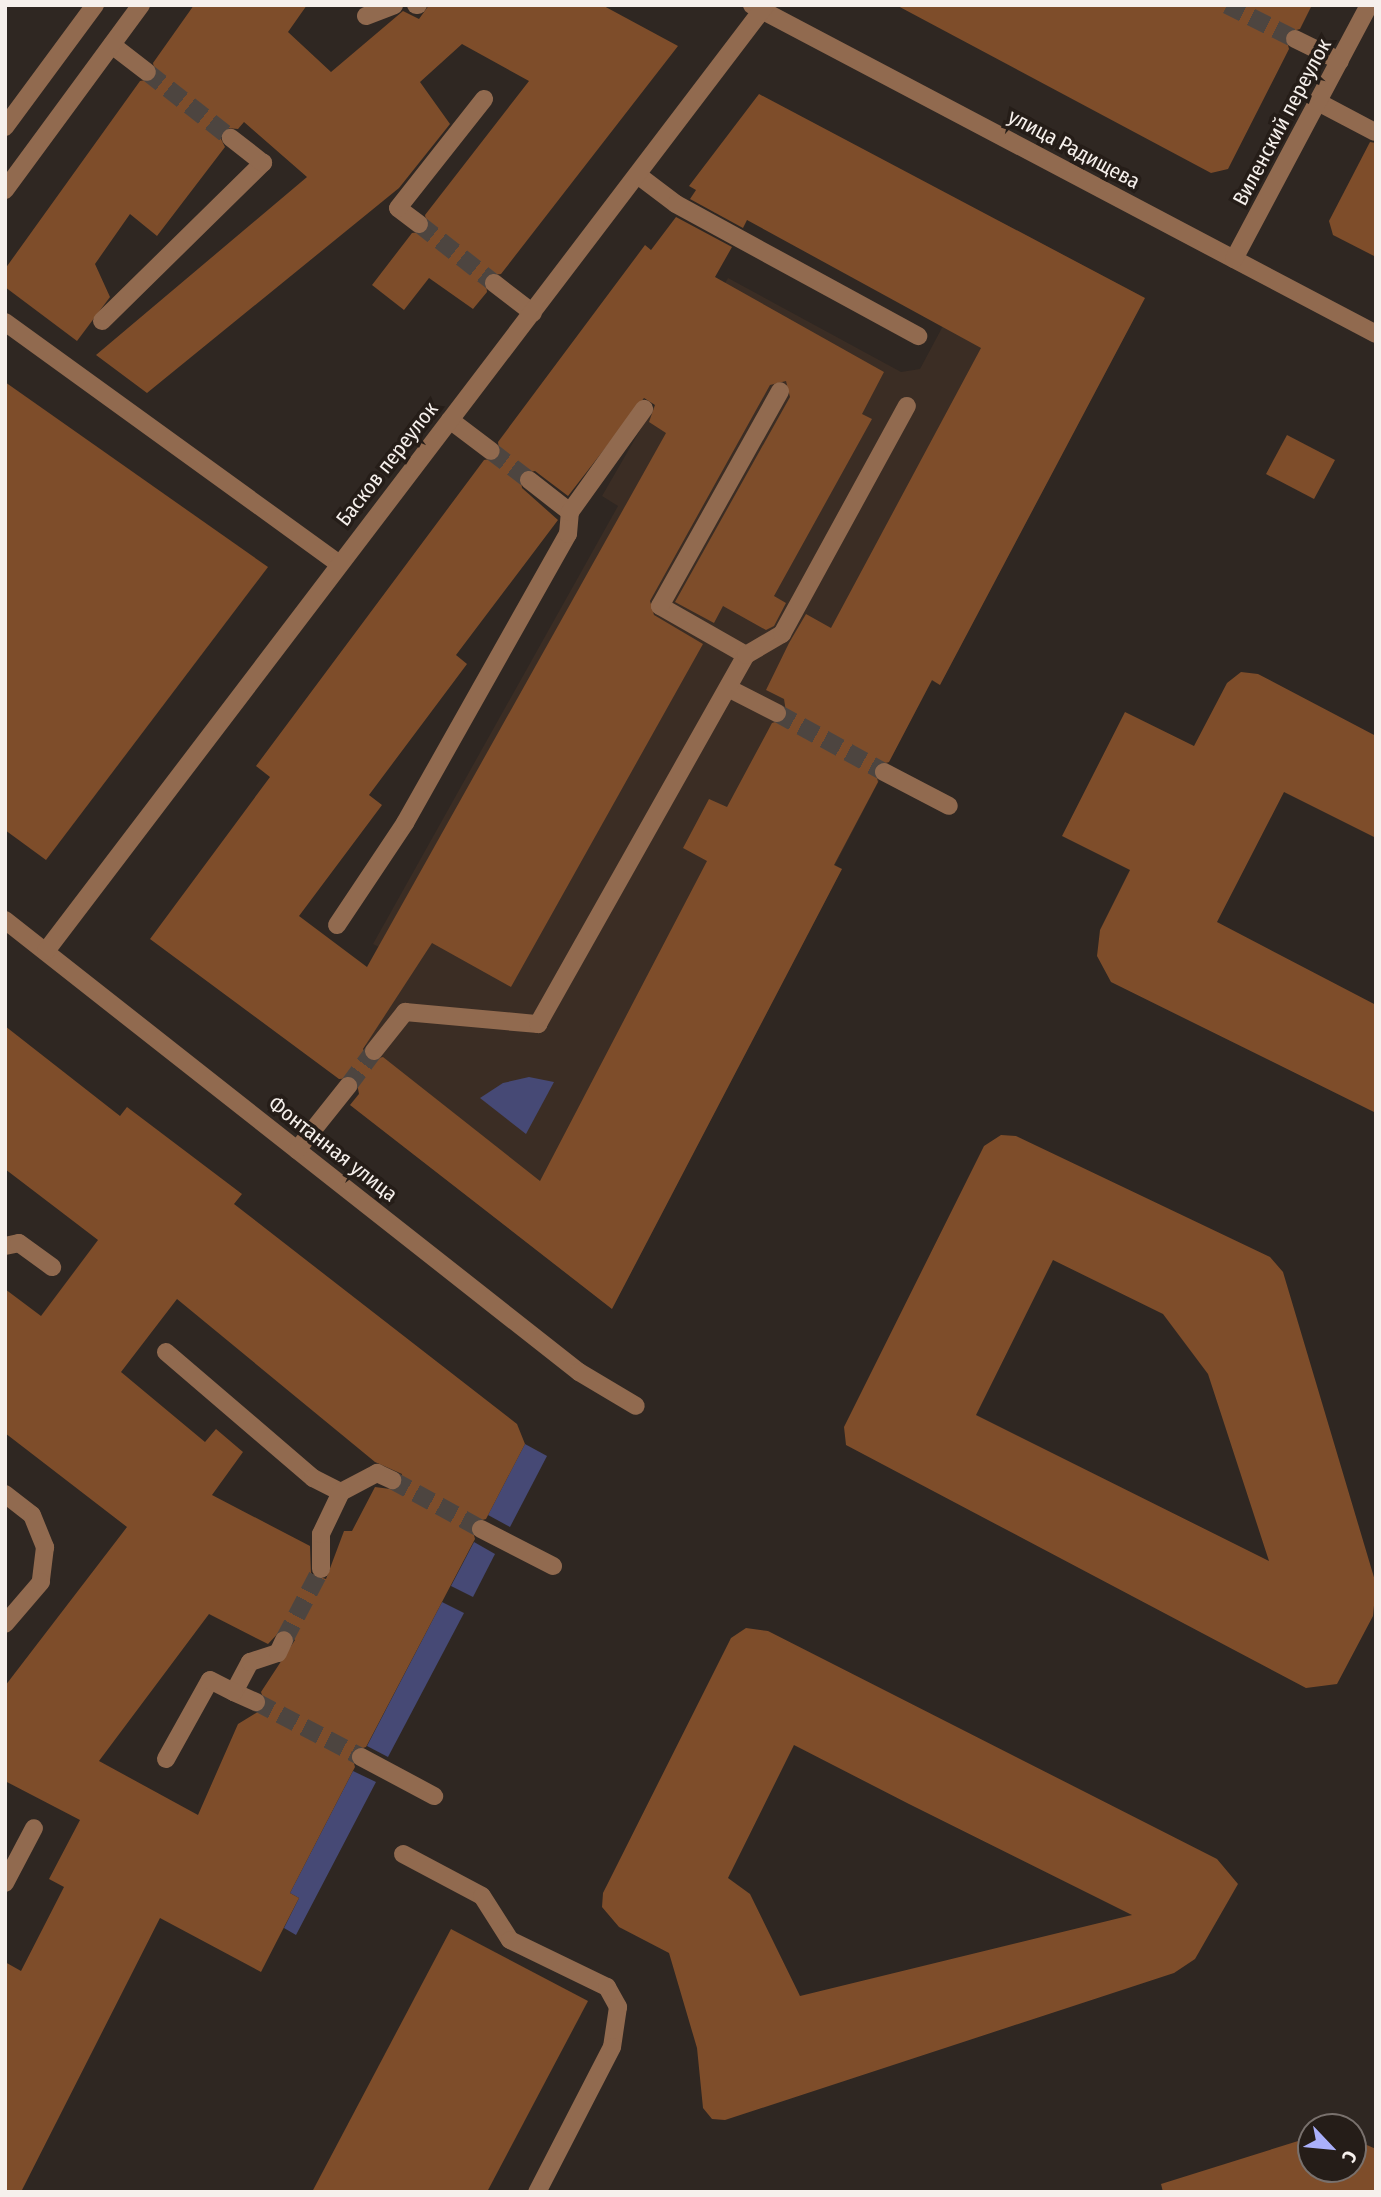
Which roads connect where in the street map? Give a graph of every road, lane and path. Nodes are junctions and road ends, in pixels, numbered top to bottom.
1 (95, 5) edge
2 (141, 5) edge
3 (394, 5) edge
4 (1369, 5) edge
5 (760, 7) edge
6 (366, 16) dead end
7 (1294, 39) tunnel mouth
8 (112, 45) junction
9 (1340, 61) junction
10 (147, 72) tunnel mouth
11 (484, 99) dead end
12 (1318, 102) junction
13 (5, 127) edge
14 (1375, 132) edge
15 (232, 138) tunnel mouth
16 (639, 176) junction
17 (5, 190) edge
18 (419, 224) tunnel mouth
19 (1234, 260) junction
20 (494, 283) tunnel mouth
21 (533, 313) junction
22 (102, 321) dead end
23 (5, 323) edge
24 (1376, 334) edge
25 (918, 335) dead end
26 (780, 391) dead end
27 (907, 406) dead end
28 (644, 409) dead end
29 (450, 420) junction
30 (491, 451) tunnel mouth
31 (529, 480) tunnel mouth
32 (570, 512) junction
33 (339, 564) junction
34 (746, 655) junction
35 (728, 688) junction
36 (777, 713) tunnel mouth
37 (884, 772) tunnel mouth
38 (949, 806) dead end
39 (6, 921) edge
40 (337, 926) dead end
41 (46, 951) junction
42 (374, 1051) tunnel mouth
43 (348, 1086) tunnel mouth
44 (297, 1150) junction
45 (5, 1246) edge
46 (52, 1267) dead end
47 (166, 1352) dead end
48 (636, 1406) dead end
49 (392, 1480) tunnel mouth
50 (341, 1492) junction
51 (5, 1494) edge
52 (481, 1529) tunnel mouth
53 (553, 1566) dead end
54 (321, 1569) tunnel mouth
55 (5, 1624) edge
56 (284, 1640) tunnel mouth
57 (234, 1692) junction
58 (256, 1702) tunnel mouth
59 (361, 1757) tunnel mouth
60 (166, 1759) dead end
61 (433, 1796) dead end
62 (34, 1828) dead end
63 (403, 1854) dead end
64 (5, 1882) edge
65 (537, 2192) edge

1 - 13 street
2 - 8 street
3 - 6 street
4 - 9 street, Виленский переулок
5 - 16 street, Басков переулок
5 - 19 street, улица Радищева
7 - 9 street
8 - 10 street
8 - 17 street
9 - 12 street, Виленский переулок
11 - 18 street
12 - 14 street
12 - 19 street, Виленский переулок
15 - 22 street
16 - 21 street, Басков переулок
16 - 25 street
19 - 24 street, улица Радищева
20 - 21 street
21 - 29 street, Басков переулок
23 - 33 street
26 - 34 street
27 - 34 street
28 - 32 street
29 - 30 street
29 - 33 street, Басков переулок
31 - 32 street
32 - 40 street
33 - 41 street, Басков переулок
34 - 35 street
35 - 36 street
35 - 42 street
37 - 38 street
39 - 41 street, Фонтанная улица
41 - 44 street, Фонтанная улица
43 - 44 street
44 - 48 street, Фонтанная улица
45 - 46 street
47 - 50 street
49 - 50 street
50 - 54 street
51 - 55 street
52 - 53 street
56 - 57 street
57 - 58 street
57 - 60 street
59 - 61 street
62 - 64 street
63 - 65 street

